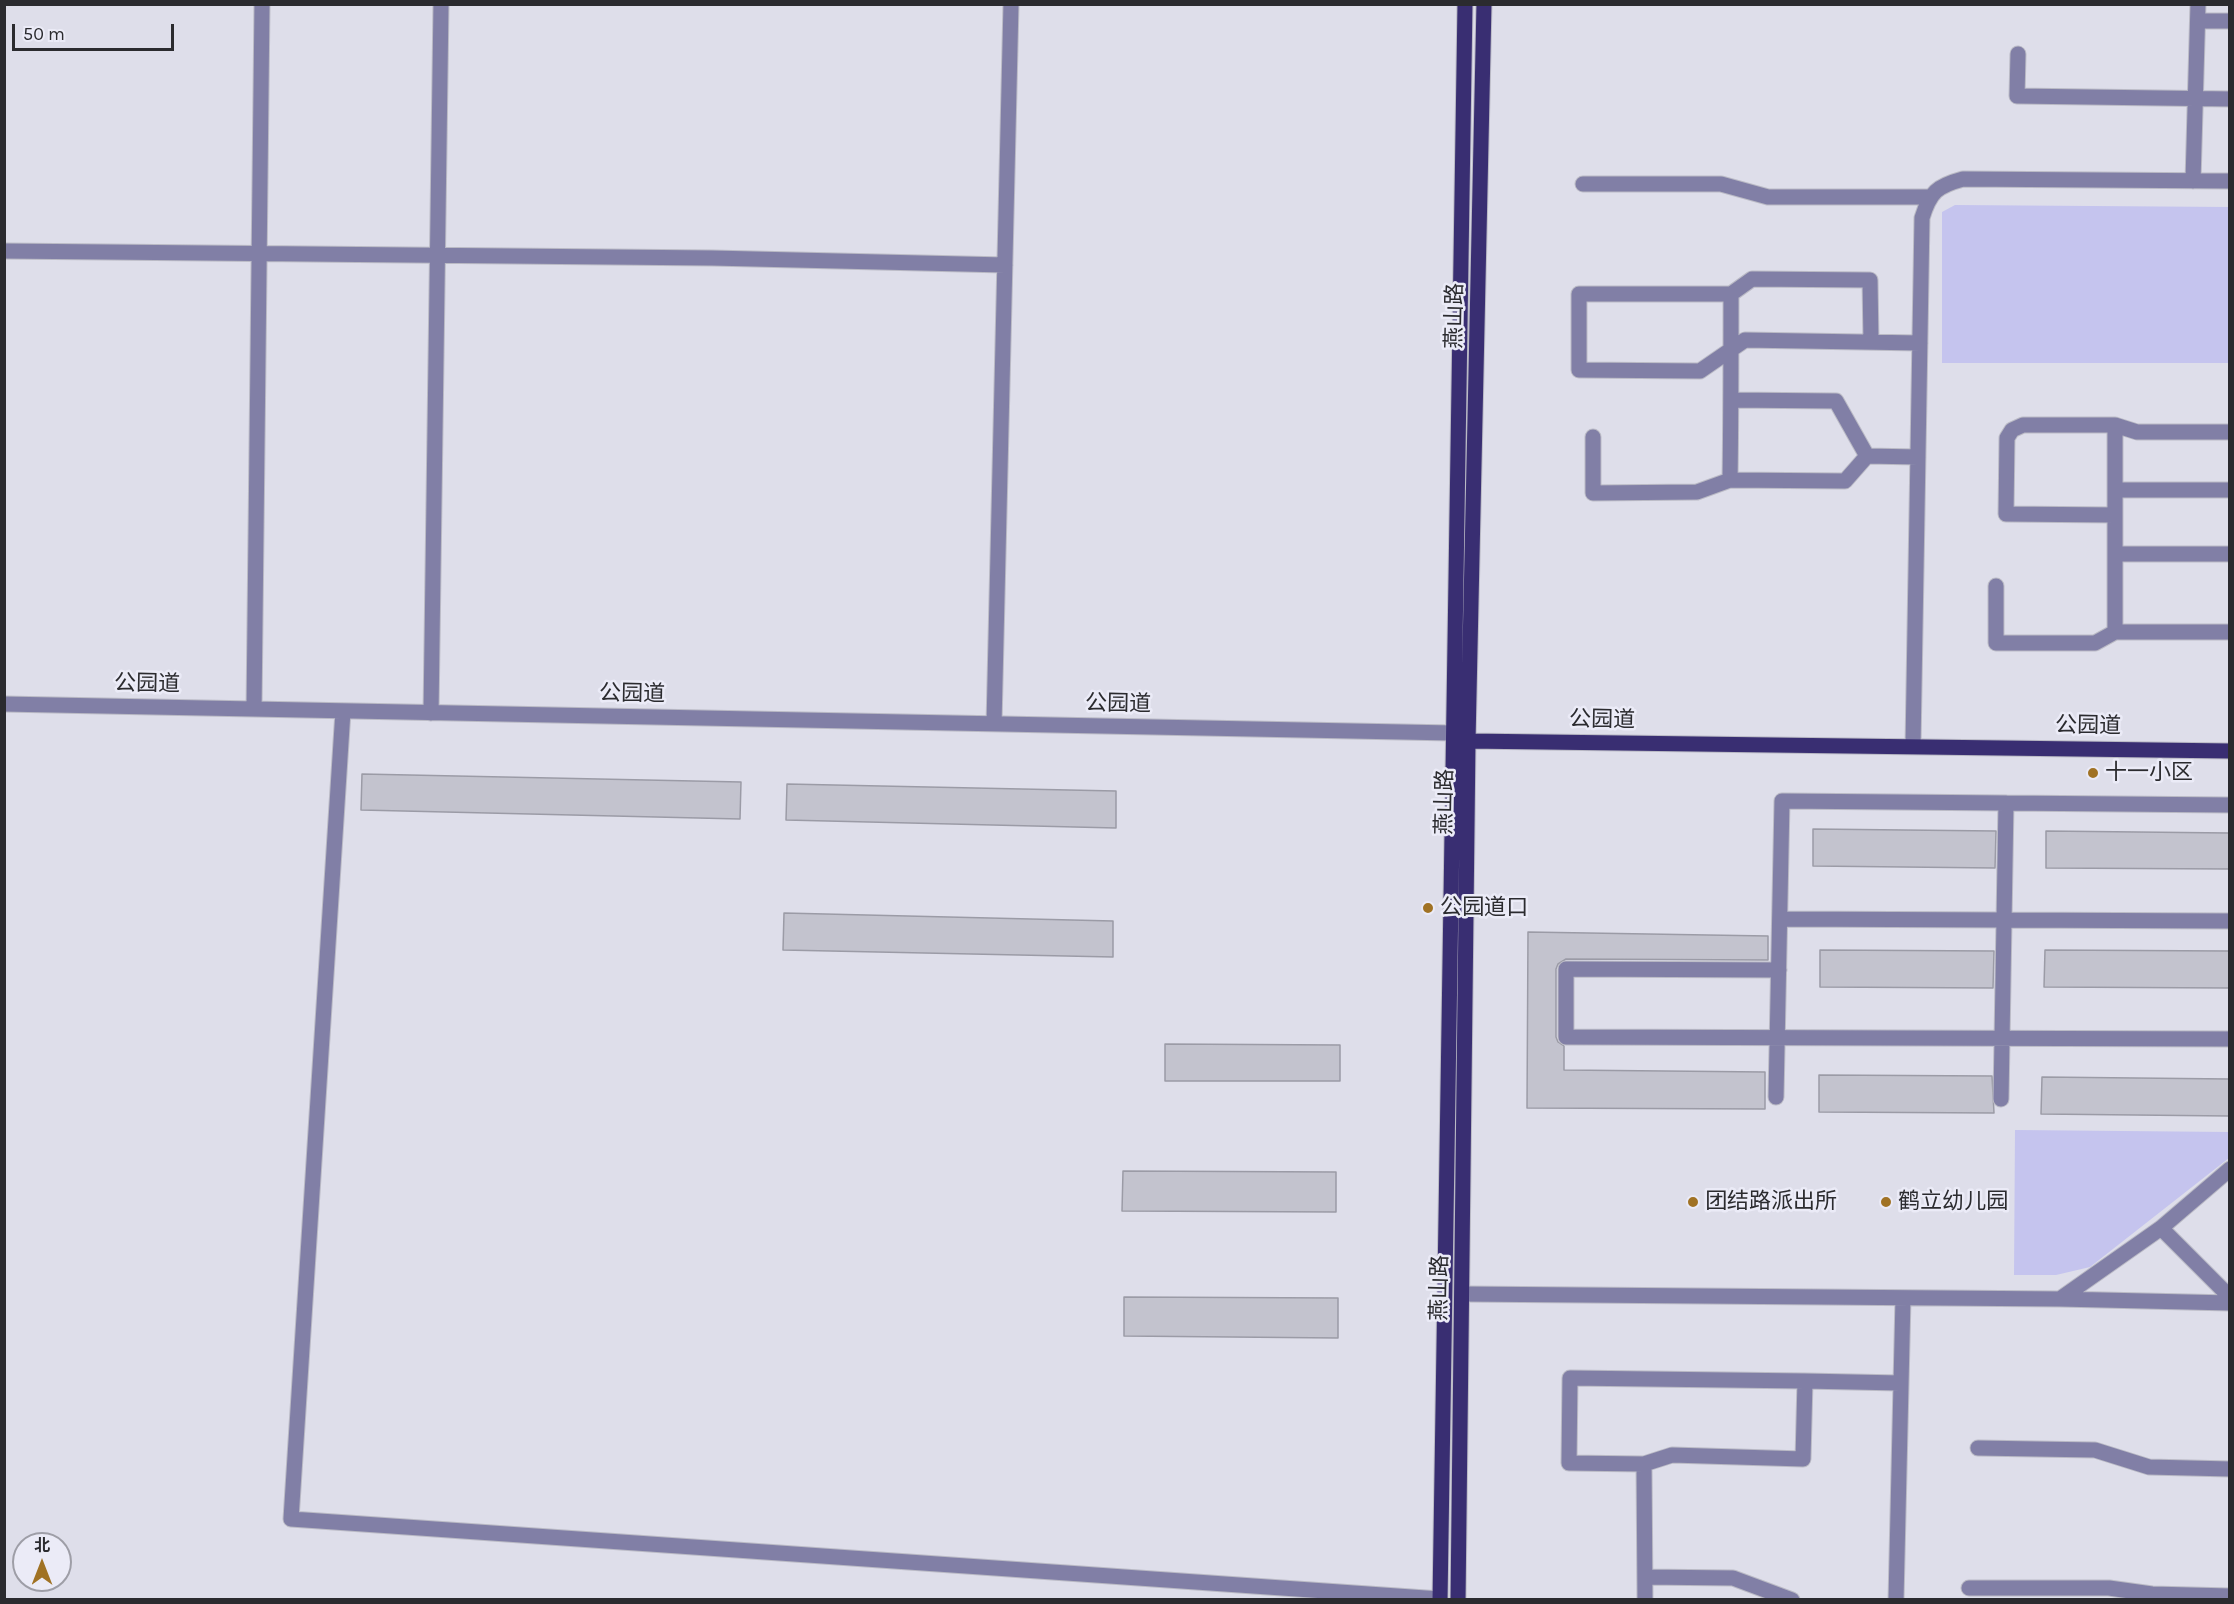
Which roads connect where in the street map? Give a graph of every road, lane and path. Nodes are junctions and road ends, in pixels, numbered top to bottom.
1 (262, 4) edge
2 (441, 4) edge
3 (1011, 4) edge
4 (1465, 4) edge
5 (1484, 4) edge
6 (2198, 4) edge
7 (2198, 21) junction
8 (2229, 21) edge
9 (2018, 54) dead end
10 (2196, 98) junction
11 (2229, 99) edge
12 (2193, 181) junction
13 (2229, 181) edge
14 (1582, 184) dead end
15 (1928, 197) junction
16 (4, 251) edge
17 (259, 254) junction
18 (438, 257) junction
19 (1005, 265) junction
20 (1731, 294) junction
21 (1871, 342) junction
22 (1920, 343) junction
23 (1731, 350) junction
24 (1731, 400) junction
25 (2115, 425) junction
26 (2229, 432) edge
27 (1593, 437) dead end
28 (1867, 456) junction
29 (1918, 457) junction
30 (1730, 480) junction
31 (2115, 490) junction
32 (2229, 490) edge
33 (2115, 515) junction
34 (2116, 554) junction
35 (2229, 554) edge
36 (1996, 586) dead end
37 (2115, 632) junction
38 (2229, 632) edge
39 (4, 704) edge
40 (254, 709) junction
41 (344, 711) junction
42 (431, 712) junction
43 (994, 724) junction
44 (1452, 733) junction
45 (1468, 741) junction
46 (1913, 746) junction
47 (2229, 751) edge
48 (2006, 803) junction
49 (2229, 805) edge
50 (1780, 919) junction
51 (2004, 920) junction
52 (2229, 921) edge
53 (1779, 970) junction
54 (1777, 1038) junction
55 (2002, 1038) junction
56 (2229, 1039) edge
57 (1776, 1097) dead end
58 (2001, 1099) dead end
59 (2229, 1169) edge
60 (2161, 1228) junction
61 (1463, 1294) junction
62 (2229, 1297) edge
63 (1903, 1298) junction
64 (2060, 1299) junction
65 (2229, 1303) edge
66 (1805, 1381) junction
67 (1900, 1383) junction
68 (1978, 1448) dead end
69 (1644, 1464) junction
70 (2229, 1469) edge
71 (1645, 1577) junction
72 (1969, 1588) dead end
73 (2229, 1596) edge
74 (1440, 1599) edge
75 (1458, 1599) edge
76 (1645, 1599) edge
77 (1792, 1599) edge
78 (1896, 1599) edge

1 - 17 street
2 - 18 street
3 - 19 street
4 - 44 main road, 燕山路
5 - 45 main road, 燕山路
6 - 7 street
7 - 8 street
7 - 10 street
9 - 10 street
10 - 11 street
10 - 12 street
12 - 13 street
12 - 15 street
14 - 15 street
15 - 22 street
16 - 17 street
17 - 18 street
17 - 40 street
18 - 19 street
18 - 42 street
19 - 43 street
20 - 21 street
20 - 23 street
20 - 23 street
21 - 22 street
21 - 23 street
22 - 29 street
23 - 24 street
24 - 28 street
24 - 30 street
25 - 26 street
25 - 31 street
25 - 33 street
27 - 30 street
28 - 29 street
28 - 30 street
29 - 46 street
31 - 32 street
31 - 33 street
33 - 34 street
34 - 35 street
34 - 37 street
36 - 37 street
37 - 38 street
39 - 40 street, 公园道
40 - 41 street, 公园道
41 - 42 street, 公园道
41 - 74 street
42 - 43 street, 公园道
43 - 44 street, 公园道
44 - 45 main road, 公园道
44 - 74 main road, 燕山路
45 - 46 main road, 公园道
45 - 61 main road, 燕山路
46 - 47 main road, 公园道
48 - 49 street
48 - 50 street
48 - 51 street
50 - 51 street
50 - 53 street
51 - 52 street
51 - 55 street
53 - 54 street
53 - 54 street
54 - 55 street
54 - 57 street
55 - 56 street
55 - 58 street
59 - 60 street
60 - 62 street
60 - 64 street
61 - 63 street
61 - 75 main road, 燕山路
63 - 64 street
63 - 67 street
64 - 65 street
66 - 67 street
66 - 69 street
66 - 69 street
67 - 78 street
68 - 70 street
69 - 71 street
71 - 76 street
71 - 77 street
72 - 73 street

